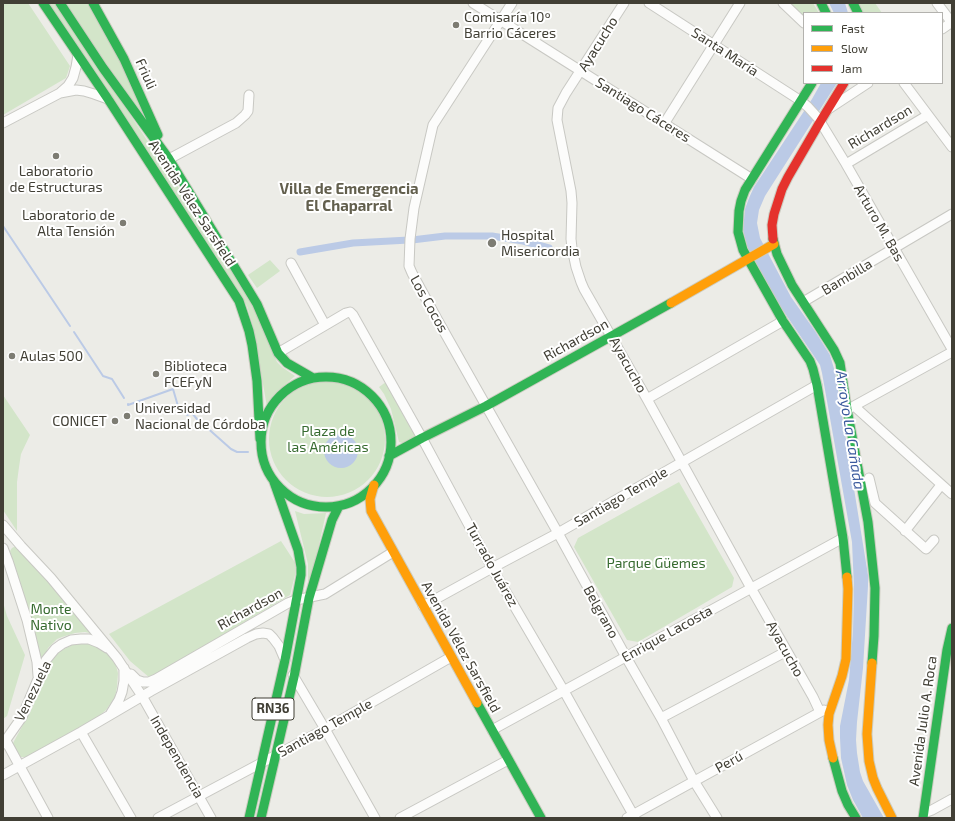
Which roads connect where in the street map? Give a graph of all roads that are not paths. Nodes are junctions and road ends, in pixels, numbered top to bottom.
1 (44, 3) edge
2 (60, 3) edge
3 (93, 3) edge
4 (473, 3) edge
5 (512, 3) edge
6 (624, 3) edge
7 (649, 3) edge
8 (740, 3) edge
9 (783, 3) edge
10 (821, 3) edge
11 (853, 3) edge
12 (937, 3) edge
13 (826, 12) edge
14 (858, 12) edge
15 (501, 21) junction
16 (803, 22) edge
17 (952, 23) edge
18 (943, 29) edge
19 (714, 45) junction
20 (78, 55) junction
21 (580, 71) junction
22 (812, 84) edge
23 (843, 84) edge
24 (866, 84) edge
25 (905, 84) edge
26 (60, 93) junction
27 (249, 95) dead end
28 (108, 99) junction
29 (805, 104) junction
30 (827, 110) junction
31 (928, 115) junction
32 (819, 120) junction
33 (3, 123) edge
34 (664, 124) junction
35 (952, 147) edge
36 (169, 160) junction
37 (846, 164) junction
38 (752, 179) junction
39 (952, 214) edge
40 (770, 246) junction
41 (894, 249) junction
42 (750, 258) junction
43 (291, 263) dead end
44 (803, 302) junction
45 (783, 321) junction
46 (325, 325) junction
47 (612, 336) junction
48 (952, 350) edge
49 (278, 353) junction
50 (314, 378) junction
51 (817, 385) junction
52 (647, 399) junction
53 (486, 406) junction
54 (850, 408) junction
55 (260, 438) junction
56 (422, 438) junction
57 (389, 456) junction
58 (682, 463) junction
59 (869, 478) dead end
60 (274, 482) junction
61 (374, 485) junction
62 (941, 485) junction
63 (952, 494) edge
64 (339, 506) junction
65 (3, 525) edge
66 (905, 531) junction
67 (558, 533) junction
68 (843, 538) junction
69 (16, 540) junction
70 (934, 540) dead end
71 (3, 548) edge
72 (393, 552) junction
73 (492, 568) junction
74 (751, 588) junction
75 (309, 598) junction
76 (296, 600) junction
77 (423, 606) junction
78 (952, 628) edge
79 (112, 650) junction
80 (950, 650) edge
81 (787, 651) junction
82 (451, 657) junction
83 (626, 657) junction
84 (284, 660) junction
85 (124, 668) junction
86 (294, 677) junction
87 (38, 680) junction
88 (564, 691) junction
89 (142, 696) junction
90 (831, 706) junction
91 (820, 712) junction
92 (110, 714) junction
93 (661, 718) junction
94 (325, 729) junction
95 (492, 730) junction
96 (81, 732) junction
97 (4, 742) edge
98 (275, 755) junction
99 (508, 760) junction
100 (261, 763) junction
101 (19, 766) junction
102 (3, 775) edge
103 (694, 781) junction
104 (199, 796) junction
105 (952, 799) edge
106 (923, 815) edge
107 (632, 817) edge
108 (48, 818) edge
109 (131, 818) edge
110 (158, 818) edge
111 (211, 818) edge
112 (249, 818) edge
113 (261, 818) edge
114 (375, 818) edge
115 (400, 818) edge
116 (542, 818) edge
117 (717, 818) edge
118 (856, 818) edge
119 (892, 818) edge

1 - 20 main road, Avenida Vélez Sarsfield / RN36
2 - 36 main road, Avenida Vélez Sarsfield / RN36
3 - 36 main road, Friuli
4 - 15 street, Santiago Cáceres
5 - 15 street, Los Cocos
6 - 21 street, Ayacucho
7 - 19 street, Santa María
8 - 19 street
9 - 16 street
10 - 13 main road
11 - 14 main road
12 - 17 street
15 - 21 street, Santiago Cáceres
15 - 53 street, Los Cocos
17 - 18 street
19 - 29 street, Santa María
19 - 34 street
20 - 26 street
20 - 28 main road, Avenida Vélez Sarsfield / RN36
21 - 34 street, Santiago Cáceres
21 - 47 street, Ayacucho
22 - 29 main road
23 - 30 main road
24 - 30 street
25 - 31 street
26 - 28 street
26 - 33 street
27 - 36 street
28 - 55 main road, Avenida Vélez Sarsfield / RN36
29 - 32 street, Arturo M. Bas
29 - 38 main road
30 - 32 main road
31 - 35 street
31 - 37 street, Richardson
32 - 37 street, Arturo M. Bas
32 - 40 main road
34 - 38 street, Santiago Cáceres
36 - 49 main road, Avenida Vélez Sarsfield / RN36
37 - 41 street, Arturo M. Bas
38 - 42 main road
39 - 41 street, Bambilla
40 - 42 main road, Richardson
40 - 44 main road
41 - 44 street, Bambilla
41 - 48 street, Arturo M. Bas
42 - 45 main road
42 - 47 main road, Richardson
43 - 46 street
44 - 54 main road
45 - 51 main road
45 - 52 street
46 - 49 street
46 - 56 street, Turrado Juárez
47 - 52 street, Ayacucho
47 - 53 main road, Richardson
48 - 54 street
49 - 50 main road, Avenida Vélez Sarsfield / RN36
50 - 55 main road, RN36
50 - 57 main road, RN36
51 - 58 street, Santiago Temple
51 - 68 main road
52 - 58 street, Ayacucho
53 - 56 main road, Richardson
53 - 67 street, Belgrano
54 - 62 street
54 - 119 main road
55 - 60 main road, RN36
56 - 57 main road, Richardson
56 - 73 street, Turrado Juárez
57 - 61 main road, RN36
58 - 67 street, Santiago Temple
58 - 74 street, Ayacucho
59 - 66 street
60 - 64 main road, RN36
60 - 76 main road, RN36
61 - 64 main road, RN36
61 - 72 main road, Avenida Vélez Sarsfield
62 - 63 street
62 - 66 street
64 - 75 main road, RN36
65 - 69 street, Independencia
66 - 70 street
67 - 73 street, Santiago Temple
67 - 83 street, Belgrano
68 - 74 street, Enrique Lacosta
68 - 90 main road
69 - 71 street
69 - 79 street, Independencia
71 - 87 street
72 - 75 street, Richardson
72 - 77 main road, Avenida Vélez Sarsfield
73 - 77 street, Santiago Temple
73 - 88 street, Turrado Juárez
74 - 81 street, Ayacucho
74 - 83 street, Enrique Lacosta
75 - 76 street, Richardson
75 - 86 main road, RN36
76 - 84 main road, RN36
76 - 85 street, Richardson
77 - 82 main road, Avenida Vélez Sarsfield
78 - 80 main road, Avenida Julio A. Roca
79 - 85 street, Independencia
79 - 87 street, Venezuela
80 - 106 main road, Avenida Julio A. Roca
81 - 91 street, Ayacucho
81 - 93 street
82 - 94 street, Santiago Temple
82 - 95 main road, Avenida Vélez Sarsfield
83 - 88 street, Enrique Lacosta
83 - 93 street, Belgrano
84 - 86 street
84 - 89 street, Richardson
84 - 100 main road, RN36
85 - 89 street, Independencia
85 - 92 street
86 - 94 street
86 - 98 main road, RN36
87 - 97 street, Venezuela
88 - 95 street, Enrique Lacosta
88 - 107 street, Turrado Juárez
89 - 92 street
89 - 104 street, Independencia
90 - 91 street, Perú
90 - 118 main road
91 - 103 street, Perú
92 - 96 street
93 - 103 street, Belgrano
94 - 98 street, Santiago Temple
94 - 114 street
95 - 99 main road, Avenida Vélez Sarsfield
96 - 101 street
96 - 109 street
97 - 101 street, Venezuela
98 - 100 street, Santiago Temple
98 - 113 main road, RN36
99 - 115 street
99 - 116 main road, Avenida Vélez Sarsfield
100 - 104 street, Santiago Temple
100 - 112 main road, RN36
101 - 102 street
101 - 108 street, Venezuela
103 - 107 street, Perú
103 - 117 street, Belgrano
104 - 110 street, Santiago Temple
104 - 111 street, Independencia
105 - 106 street

